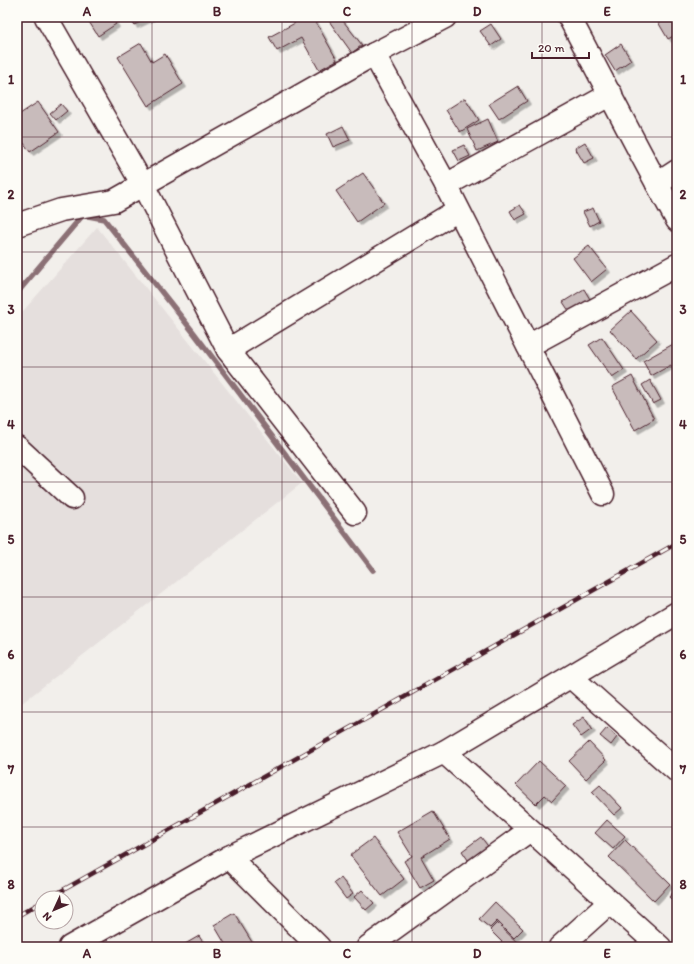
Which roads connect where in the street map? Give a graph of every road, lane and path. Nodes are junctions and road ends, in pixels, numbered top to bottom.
1 (46, 17) edge
2 (445, 17) edge
3 (569, 17) edge
4 (414, 24) edge
5 (374, 54) junction
6 (611, 94) junction
7 (677, 171) edge
8 (657, 184) junction
9 (143, 185) junction
10 (446, 185) junction
11 (458, 210) junction
12 (677, 220) edge
13 (17, 225) edge
14 (677, 265) edge
15 (528, 346) junction
16 (228, 350) junction
17 (17, 447) edge
18 (603, 494) dead end
19 (72, 498) dead end
20 (355, 513) dead end
21 (677, 613) edge
22 (571, 677) junction
23 (444, 752) junction
24 (677, 771) edge
25 (530, 830) junction
26 (229, 857) junction
27 (610, 902) junction
28 (70, 947) edge
29 (319, 947) edge
30 (368, 947) edge
31 (560, 947) edge
32 (660, 947) edge

1 - 9 street
2 - 4 street
3 - 6 street
4 - 5 street
5 - 9 street
5 - 10 street
6 - 8 street
6 - 10 street
7 - 8 street
8 - 12 street
9 - 13 street
9 - 16 street
10 - 11 street
11 - 15 street
11 - 16 street
14 - 15 street
15 - 18 street
16 - 20 street
17 - 19 street
21 - 22 street
22 - 23 street
22 - 24 street
23 - 25 street
23 - 26 street
25 - 27 street
25 - 30 street
26 - 28 street
26 - 29 street
27 - 31 street
27 - 32 street

